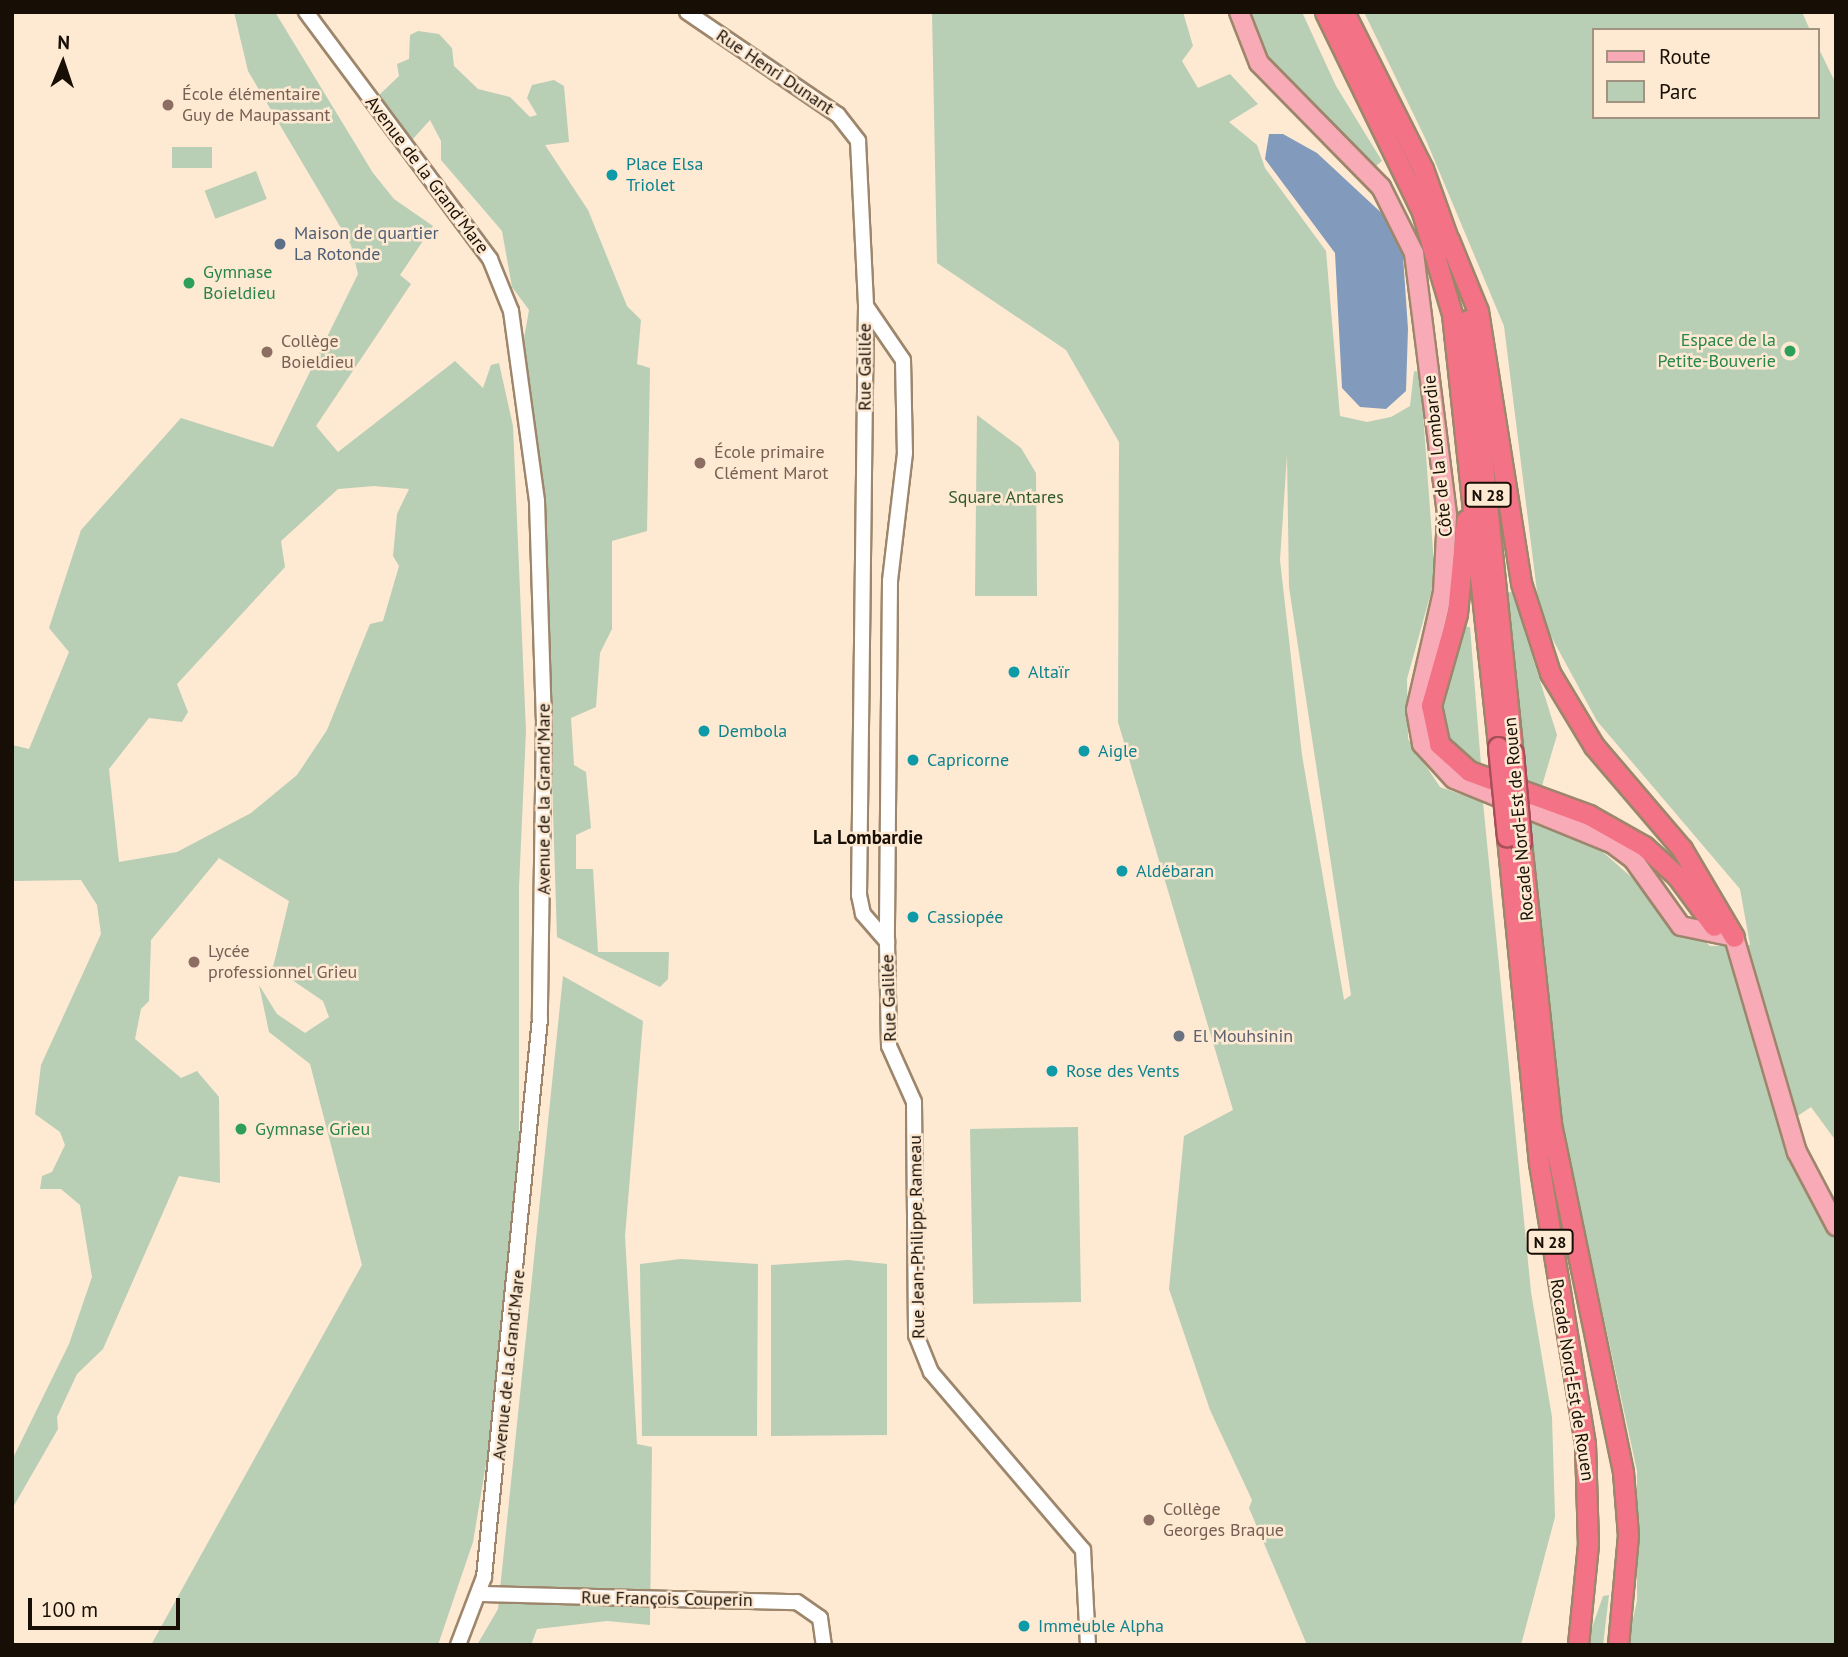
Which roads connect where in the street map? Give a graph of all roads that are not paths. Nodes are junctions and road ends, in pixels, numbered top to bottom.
1 (306, 12) edge
2 (687, 12) edge
3 (1239, 12) edge
4 (1325, 12) edge
5 (1345, 12) edge
6 (1449, 240) junction
7 (866, 306) junction
8 (1469, 463) junction
9 (1505, 750) junction
10 (1514, 840) junction
11 (1728, 937) junction
12 (887, 942) junction
13 (892, 1054) joint
14 (1836, 1226) edge
15 (482, 1594) junction
16 (458, 1645) edge
17 (824, 1645) edge
18 (1088, 1645) edge
19 (1578, 1645) edge
20 (1618, 1645) edge

1 - 15 street, Avenue de la Grand'Mare
2 - 7 street, Rue Henri Dunant
3 - 11 main road, Côte de la Lombardie
4 - 8 highway, Rocade Nord-Est de Rouen / N 28
5 - 6 highway, Rocade Nord-Est de Rouen / N 28
6 - 9 highway, Rocade Nord-Est de Rouen / N 28
6 - 11 highway
7 - 12 street, Rue Galilée
7 - 12 street, Rue Galilée
8 - 9 highway, Rocade Nord-Est de Rouen / N 28
8 - 11 highway
9 - 10 highway, Rocade Nord-Est de Rouen / N 28, bridge
10 - 19 highway, Rocade Nord-Est de Rouen / N 28
10 - 20 highway, Rocade Nord-Est de Rouen / N 28
11 - 14 main road
12 - 13 street, Rue Galilée
13 - 18 street, Rue Jean-Philippe Rameau
15 - 16 street, Avenue de la Grand'Mare
15 - 17 street, Rue François Couperin

